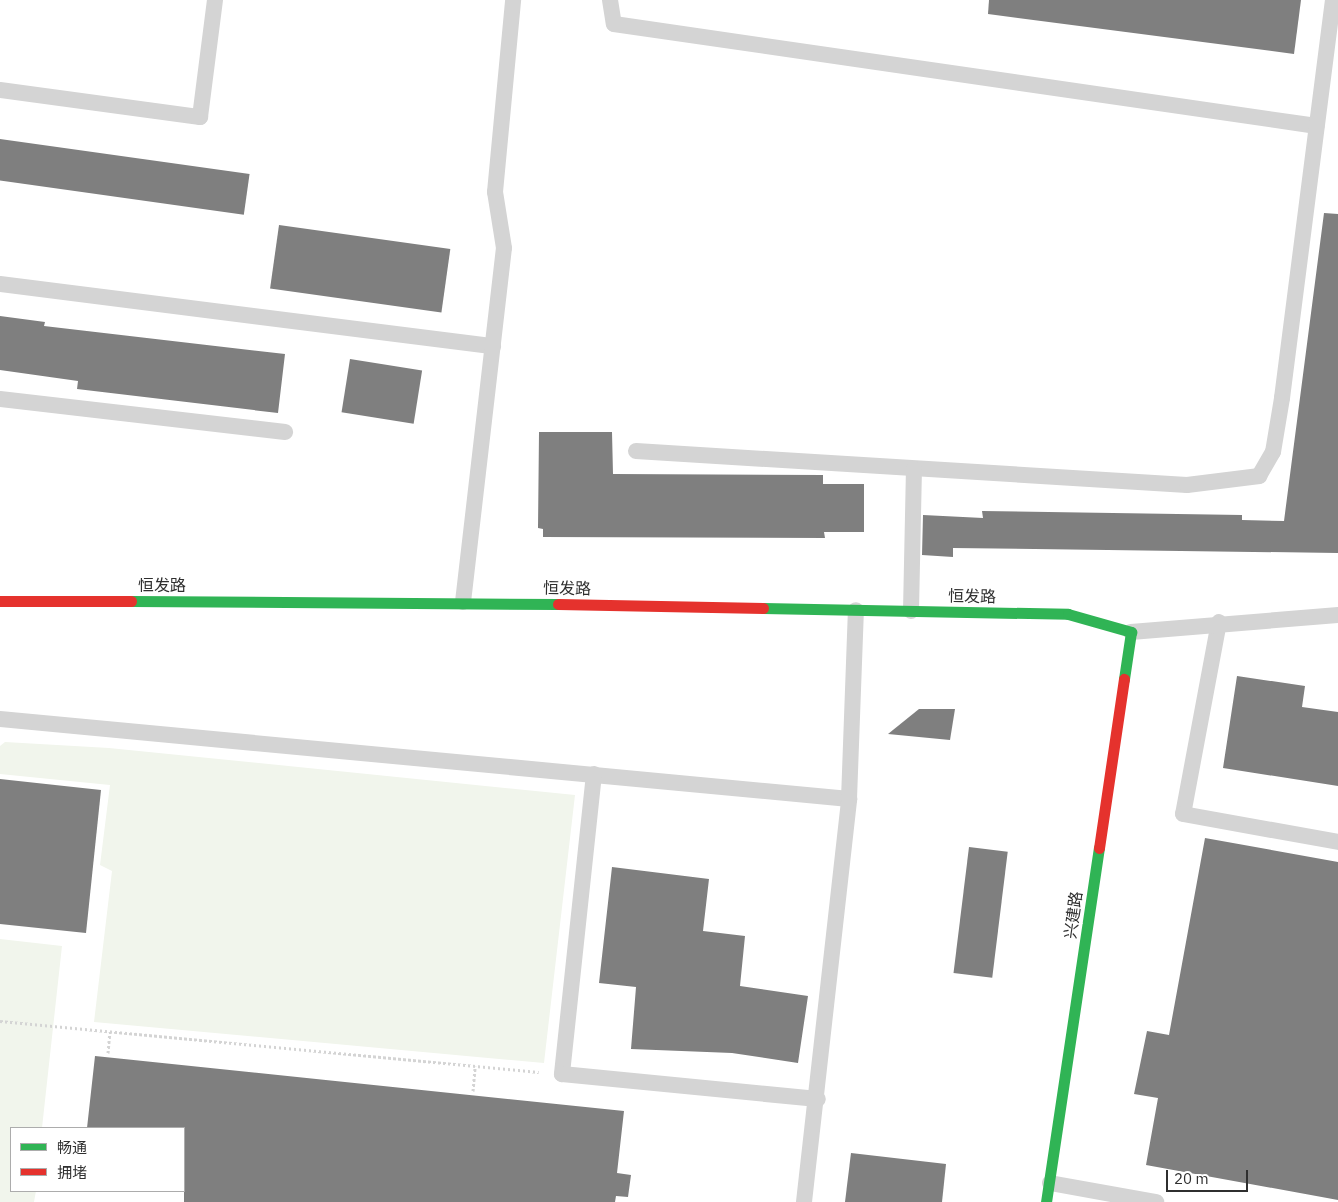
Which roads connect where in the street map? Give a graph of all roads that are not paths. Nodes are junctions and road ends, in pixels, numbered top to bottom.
1 (215, 0) edge
2 (513, 0) edge
3 (610, 0) edge
4 (1333, 0) edge
5 (0, 90) edge
6 (1317, 126) junction
7 (0, 284) edge
8 (493, 346) junction
9 (0, 399) edge
10 (285, 432) dead end
11 (636, 451) dead end
12 (914, 469) junction
13 (0, 601) edge
14 (462, 602) junction
15 (856, 610) junction
16 (911, 611) junction
17 (1338, 615) edge
18 (1219, 622) junction
19 (1131, 632) junction
20 (0, 718) edge
21 (594, 774) junction
22 (849, 799) junction
23 (1338, 842) edge
24 (818, 1099) junction
25 (1050, 1183) junction
26 (1126, 1199) edge
27 (804, 1202) edge
28 (1046, 1202) edge
29 (1156, 1202) edge

1 - 5 lane
2 - 8 lane
3 - 6 lane
4 - 6 lane
6 - 12 lane
7 - 8 lane
8 - 14 lane
9 - 10 lane
11 - 12 lane
12 - 16 lane
13 - 14 street, 恒发路
14 - 15 street, 恒发路
15 - 16 street, 恒发路
15 - 22 lane
16 - 19 street, 恒发路
17 - 18 lane
18 - 19 lane
18 - 23 lane
19 - 25 street, 兴建路
20 - 21 lane
21 - 22 lane
21 - 24 lane
22 - 24 lane
24 - 27 lane
25 - 26 lane
25 - 28 street, 兴建路
26 - 29 lane

